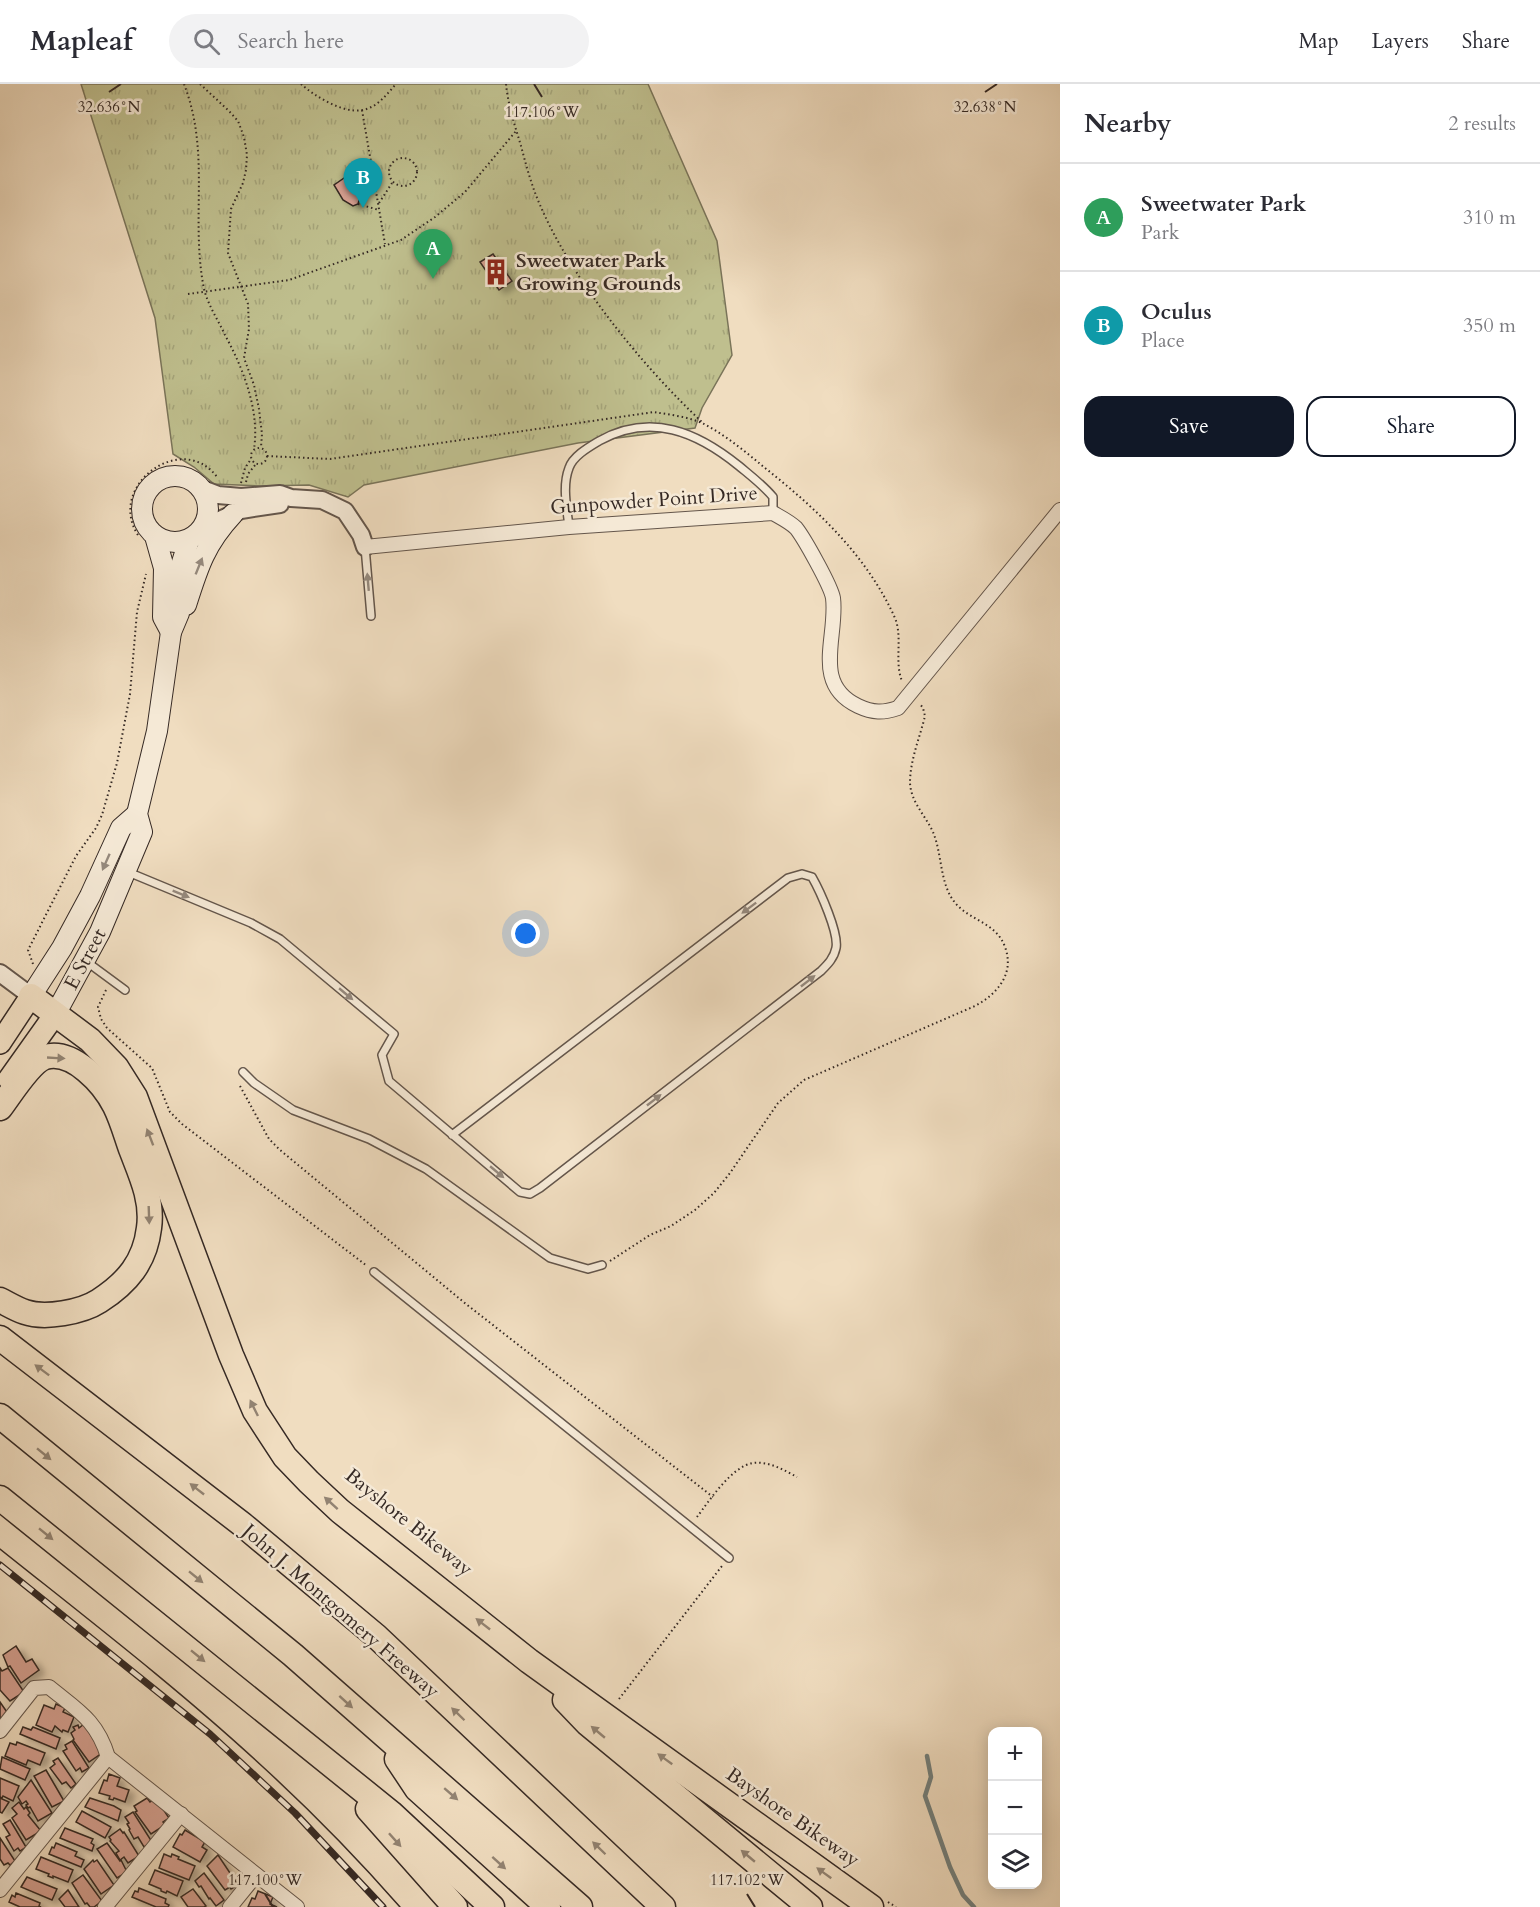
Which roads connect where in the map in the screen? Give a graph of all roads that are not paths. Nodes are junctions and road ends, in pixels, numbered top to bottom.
1 (200, 488) junction
2 (291, 498) junction
3 (1060, 510) edge
4 (233, 513) junction
5 (773, 513) junction
6 (569, 527) junction
7 (196, 534) junction
8 (147, 537) junction
9 (365, 547) junction
10 (371, 616) dead end
11 (171, 632) junction
12 (165, 680) junction
13 (137, 814) junction
14 (127, 872) junction
15 (85, 961) junction
16 (0, 973) edge
17 (125, 990) dead end
18 (31, 996) junction
19 (56, 1013) junction
20 (0, 1043) edge
21 (243, 1072) dead end
22 (0, 1092) edge
23 (0, 1108) edge
24 (452, 1135) junction
25 (602, 1265) road end
26 (374, 1272) road end
27 (0, 1300) edge
28 (0, 1338) edge
29 (0, 1416) edge
30 (0, 1498) edge
31 (729, 1558) road end
32 (529, 1661) junction
33 (375, 1728) junction
34 (0, 1731) edge
35 (108, 1757) junction
36 (330, 1763) junction
37 (181, 1814) junction
38 (256, 1875) junction
39 (642, 1888) junction
40 (0, 1890) edge
41 (879, 1904) edge
42 (105, 1907) edge
43 (230, 1907) edge
44 (297, 1907) edge
45 (455, 1907) edge
46 (492, 1907) edge
47 (548, 1907) edge
48 (580, 1907) edge
49 (663, 1907) edge
50 (679, 1907) edge
51 (810, 1907) edge

1 - 2 street
1 - 7 main road
1 - 8 main road
2 - 4 street
2 - 9 street
3 - 5 street, Gunpowder Point Drive
4 - 7 street
12 -> 4 main road
5 - 6 street, Gunpowder Point Drive
5 - 6 lane
6 - 9 street, Gunpowder Point Drive
7 - 8 main road
7 - 11 main road, E Street
8 - 11 main road, E Street
10 -> 9 lane
11 - 12 main road, E Street
12 - 13 main road, E Street
13 - 14 main road, E Street
13 -> 18 main road, E Street
14 - 15 main road, E Street
14 -> 24 lane
15 - 17 lane
15 - 19 main road, E Street
16 - 18 street
18 - 19 highway
18 - 20 main road, E Street
19 - 22 main road, E Street
32 -> 19 highway
21 - 25 lane
23 -> 27 highway
24 -> 24 lane
26 - 31 lane
39 -> 28 highway, John J. Montgomery Freeway
29 -> 33 highway
30 -> 36 highway
41 -> 32 highway
51 -> 32 highway
33 -> 47 highway
33 -> 48 highway
34 - 35 street
35 - 37 street
35 - 40 street
36 -> 45 highway
36 - 46 highway
37 - 38 street
37 - 42 street
38 - 43 street
38 - 44 street
39 - 49 highway, John J. Montgomery Freeway
39 - 50 highway

